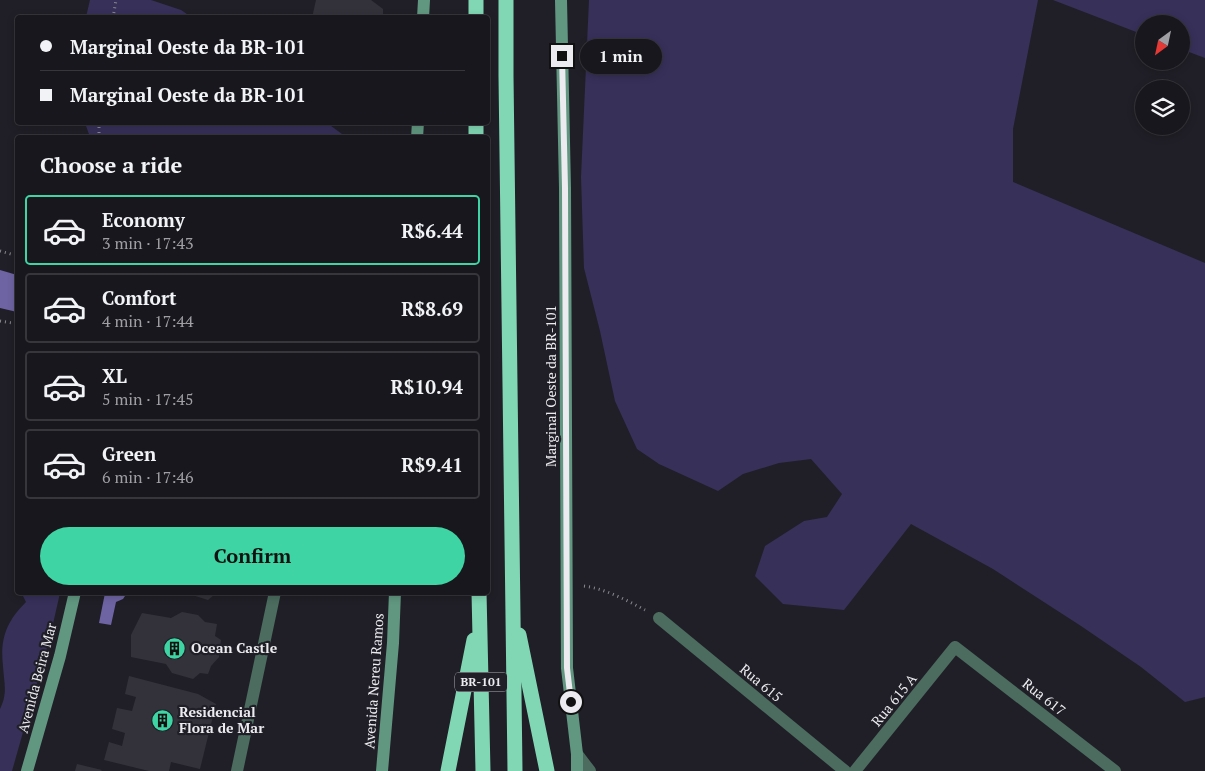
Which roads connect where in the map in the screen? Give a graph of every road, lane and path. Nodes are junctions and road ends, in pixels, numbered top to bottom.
1 (116, 0) edge
2 (424, 0) edge
3 (476, 0) edge
4 (506, 0) edge
5 (561, 0) edge
6 (114, 15) edge
7 (424, 15) edge
8 (476, 15) edge
9 (0, 251) edge
10 (15, 255) edge
11 (0, 321) edge
12 (15, 324) edge
13 (567, 584) junction
14 (74, 595) edge
15 (274, 595) edge
16 (395, 595) edge
17 (479, 595) edge
18 (512, 600) junction
19 (480, 612) junction
20 (659, 618) joint
21 (955, 647) joint
22 (577, 754) junction
23 (27, 771) edge
24 (237, 771) edge
25 (382, 771) edge
26 (448, 771) edge
27 (483, 771) edge
28 (515, 771) edge
29 (547, 771) edge
30 (577, 771) edge
31 (590, 771) edge
32 (845, 771) edge
33 (855, 771) edge
34 (1115, 771) edge

1 - 6 path
2 - 7 main road
3 - 8 highway
4 - 18 highway, BR-101
5 - 13 main road, Marginal Oeste da BR-101
9 - 10 path
11 - 12 path
13 - 20 path
13 - 22 main road, Marginal Oeste da BR-101
14 - 23 main road, Avenida Beira Mar
15 - 24 street
16 - 25 main road, Avenida Nereu Ramos
17 - 19 highway, BR-101
18 - 28 highway, BR-101
18 - 29 highway
19 - 26 highway
19 - 27 highway, BR-101
20 - 32 street, Rua 615
21 - 33 street, Rua 615 A
21 - 34 street, Rua 617
22 - 30 main road, Marginal Oeste da BR-101
22 - 31 street

